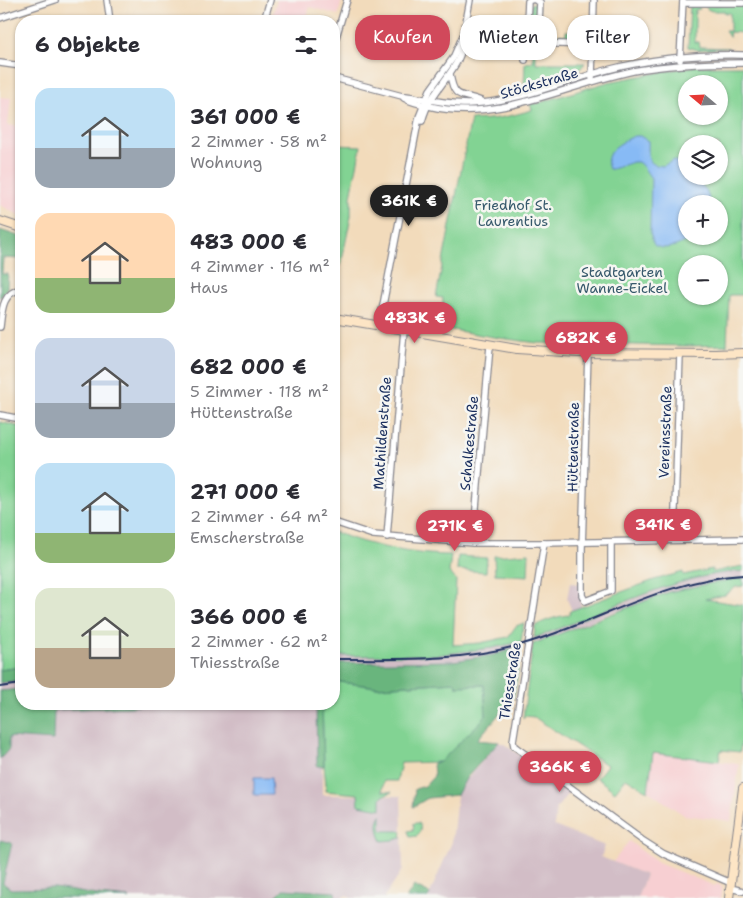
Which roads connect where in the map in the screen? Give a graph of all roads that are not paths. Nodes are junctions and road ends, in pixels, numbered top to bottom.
1 (55, 0) edge
2 (107, 0) edge
3 (270, 0) edge
4 (347, 0) edge
5 (470, 0) edge
6 (531, 0) edge
7 (536, 0) edge
8 (594, 0) edge
9 (683, 1) edge
10 (743, 3) edge
11 (109, 15) edge
12 (266, 15) edge
13 (467, 15) edge
14 (527, 15) edge
15 (539, 15) edge
16 (593, 15) edge
17 (0, 18) edge
18 (340, 24) edge
19 (460, 42) edge
20 (743, 55) edge
21 (460, 56) edge
22 (680, 58) junction
23 (592, 60) edge
24 (0, 63) edge
25 (743, 63) edge
26 (15, 65) edge
27 (680, 65) junction
28 (450, 74) junction
29 (592, 78) junction
30 (340, 80) edge
31 (427, 102) junction
32 (483, 102) junction
33 (2, 221) edge
34 (15, 226) edge
35 (15, 290) edge
36 (340, 319) edge
37 (379, 326) junction
38 (0, 327) edge
39 (404, 330) junction
40 (490, 346) junction
41 (588, 353) junction
42 (743, 353) edge
43 (680, 354) junction
44 (0, 415) edge
45 (15, 419) edge
46 (340, 524) edge
47 (387, 537) junction
48 (743, 539) edge
49 (674, 540) junction
50 (473, 542) junction
51 (583, 542) junction
52 (611, 542) junction
53 (544, 543) junction
54 (743, 788) edge
55 (730, 886) junction
56 (743, 891) edge
57 (729, 898) edge

1 - 17 street
2 - 11 street
3 - 12 street
4 - 18 street
5 - 13 street
6 - 14 street
7 - 15 street
8 - 16 street
9 - 10 street
9 - 22 street
19 - 31 street
20 - 22 street, Stöckstraße
21 - 28 street
22 - 27 street
22 - 29 street, Stöckstraße
23 - 29 street
24 - 26 street
25 - 27 street, Stöckstraße
27 - 29 street, Stöckstraße
28 - 31 street
28 - 32 street, Stöckstraße
29 - 31 street, Stöckstraße
29 - 32 street, Stöckstraße
30 - 31 street, Stöckstraße
31 - 32 street, Stöckstraße
31 - 37 street
33 - 34 main road
35 - 38 street
36 - 37 main road
37 - 39 main road
39 - 40 main road
39 - 47 street, Mathildenstraße
40 - 41 main road
40 - 50 street, Schalkestraße
41 - 43 main road
41 - 51 street, Hüttenstraße
42 - 43 main road
43 - 49 street, Vereinsstraße
44 - 45 street
46 - 47 street
47 - 50 street
48 - 49 street
49 - 52 street
50 - 53 street
51 - 52 street
51 - 52 street, Hüttenstraße
51 - 53 street
53 - 55 street, Thiesstraße
54 - 55 main road
55 - 56 street, Thiesstraße
55 - 57 main road

